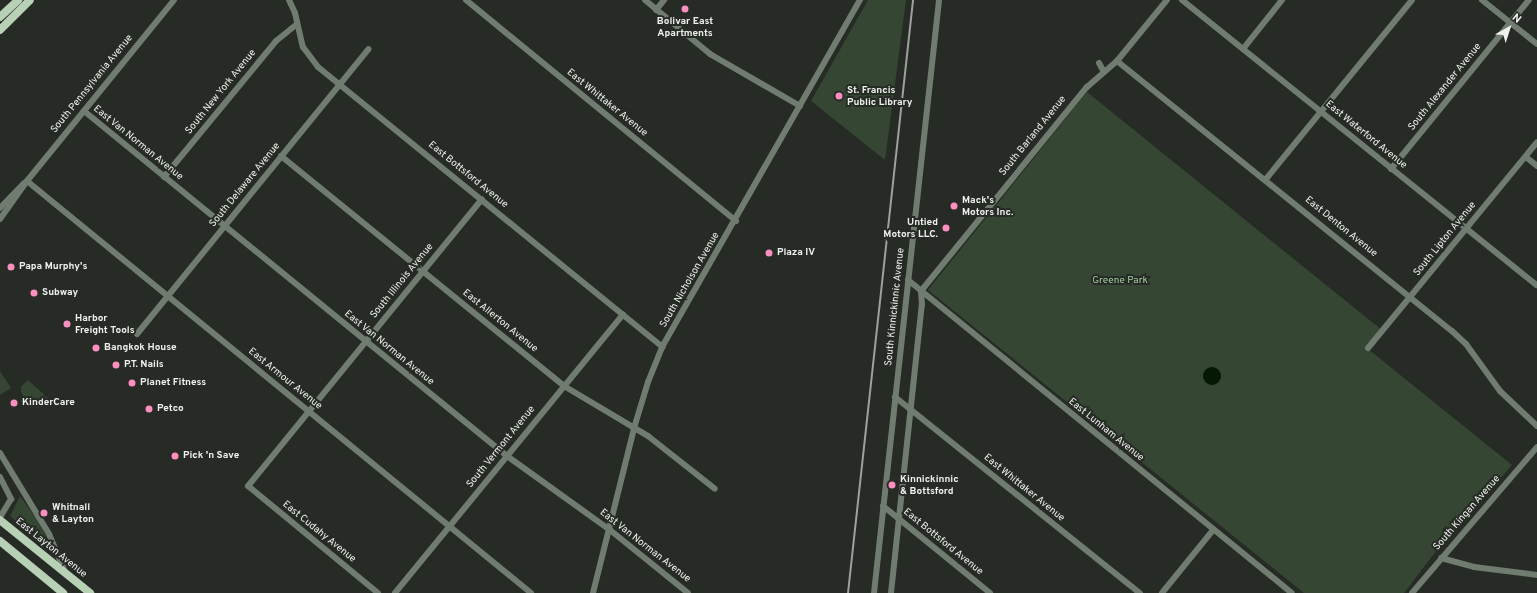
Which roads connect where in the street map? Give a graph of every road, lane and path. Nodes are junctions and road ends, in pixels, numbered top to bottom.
1 (18, 0) edge
2 (30, 0) edge
3 (174, 0) edge
4 (289, 0) edge
5 (466, 0) edge
6 (645, 0) edge
7 (664, 0) edge
8 (860, 0) edge
9 (939, 0) edge
10 (1167, 0) edge
11 (1182, 0) edge
12 (1282, 0) edge
13 (1412, 0) edge
14 (1482, 0) edge
15 (1529, 0) edge
16 (656, 10) junction
17 (0, 17) edge
18 (1510, 23) junction
19 (297, 24) junction
20 (0, 30) edge
21 (1537, 44) edge
22 (369, 49) dead end
23 (1244, 49) junction
24 (1117, 61) junction
25 (1099, 63) dead end
26 (1104, 72) junction
27 (340, 84) junction
28 (800, 106) junction
29 (84, 111) junction
30 (1321, 112) junction
31 (1537, 142) edge
32 (281, 156) junction
33 (1526, 157) junction
34 (1537, 166) edge
35 (1391, 169) junction
36 (164, 177) junction
37 (1266, 179) junction
38 (26, 181) junction
39 (482, 199) junction
40 (0, 208) edge
41 (0, 219) edge
42 (736, 221) junction
43 (225, 226) junction
44 (1466, 229) junction
45 (423, 271) junction
46 (908, 280) junction
47 (1537, 285) edge
48 (921, 290) junction
49 (167, 296) junction
50 (1410, 296) junction
51 (623, 314) junction
52 (137, 334) dead end
53 (366, 341) junction
54 (662, 347) junction
55 (1368, 348) dead end
56 (564, 386) junction
57 (895, 397) junction
58 (910, 410) junction
59 (308, 411) junction
60 (1537, 426) edge
61 (634, 428) junction
62 (1537, 447) edge
63 (0, 453) edge
64 (507, 456) junction
65 (0, 477) edge
66 (248, 486) joint
67 (715, 489) dead end
68 (883, 506) junction
69 (0, 518) edge
70 (898, 519) junction
71 (449, 527) junction
72 (610, 530) junction
73 (1213, 530) junction
74 (0, 541) edge
75 (1441, 558) junction
76 (65, 572) junction
77 (1537, 575) edge
78 (63, 593) edge
79 (90, 593) edge
80 (378, 593) edge
81 (395, 593) edge
82 (531, 593) edge
83 (593, 593) edge
84 (688, 593) edge
85 (874, 593) edge
86 (891, 593) edge
87 (990, 593) edge
88 (1140, 593) edge
89 (1162, 593) edge
90 (1292, 593) edge
91 (1412, 593) edge

1 - 17 main road
2 - 20 main road
3 - 29 street, South Pennsylvania Avenue
4 - 19 street, East Bottsford Avenue
5 - 42 street, East Whittaker Avenue
6 - 16 street
7 - 16 street
8 - 28 street, South Nicholson Avenue
9 - 46 street, South Kinnickinnic Avenue
10 - 24 street, South Barland Avenue
11 - 23 street, East Waterford Avenue
12 - 23 street
13 - 30 street
14 - 18 street
15 - 18 street, South Alexander Avenue
16 - 28 street
18 - 21 street
18 - 35 street, South Alexander Avenue
19 - 27 street, East Bottsford Avenue
19 - 36 street, South New York Avenue
22 - 27 street, South Delaware Avenue
23 - 30 street, East Waterford Avenue
24 - 26 street, South Barland Avenue
24 - 37 street, East Denton Avenue
25 - 26 street
26 - 48 street, South Barland Avenue
27 - 32 street, South Delaware Avenue
27 - 39 street, East Bottsford Avenue
28 - 42 street, South Nicholson Avenue
29 - 36 street, East Van Norman Avenue
29 - 38 street, South Pennsylvania Avenue
30 - 35 street, East Waterford Avenue
30 - 37 street
31 - 33 street, South Lipton Avenue
32 - 43 street, South Delaware Avenue
32 - 45 street, East Allerton Avenue
33 - 34 street
33 - 44 street, South Lipton Avenue
35 - 44 street, East Waterford Avenue
36 - 43 street, East Van Norman Avenue
37 - 50 street, East Denton Avenue
38 - 40 street, South Pennsylvania Avenue
38 - 41 street, South Pennsylvania Avenue
38 - 49 street, East Armour Avenue
39 - 45 street, South Illinois Avenue
39 - 51 street, East Bottsford Avenue
42 - 54 street, South Nicholson Avenue
43 - 49 street, South Delaware Avenue
43 - 53 street, East Van Norman Avenue
44 - 47 street, East Waterford Avenue
44 - 50 street, South Lipton Avenue
45 - 53 street, South Illinois Avenue
45 - 56 street, East Allerton Avenue
46 - 48 street, East Lunham Avenue
46 - 57 street, South Kinnickinnic Avenue
48 - 58 street
48 - 73 street, East Lunham Avenue
49 - 52 street, South Delaware Avenue
49 - 59 street, East Armour Avenue
50 - 55 street, South Lipton Avenue
50 - 60 street, East Denton Avenue
51 - 54 street, East Bottsford Avenue
51 - 56 street, South Vermont Avenue
53 - 59 street, South Illinois Avenue
53 - 64 street, East Van Norman Avenue
54 - 61 street, South Nicholson Avenue
56 - 61 street, East Allerton Avenue
56 - 64 street, South Vermont Avenue
57 - 58 street, East Whittaker Avenue
57 - 68 street, South Kinnickinnic Avenue
58 - 70 street
58 - 88 street, East Whittaker Avenue
59 - 66 street, South Illinois Avenue
59 - 71 street, East Armour Avenue
61 - 67 street, East Allerton Avenue
61 - 72 street, South Nicholson Avenue
62 - 75 street, South Kingan Avenue
63 - 76 street
64 - 71 street, South Vermont Avenue
64 - 72 street, East Van Norman Avenue
65 - 69 street
66 - 80 street, East Cudahy Avenue
68 - 70 street, East Bottsford Avenue
68 - 85 street, South Kinnickinnic Avenue
69 - 76 main road, East Layton Avenue
70 - 86 street
70 - 87 street, East Bottsford Avenue
71 - 81 street, South Vermont Avenue
71 - 82 street, East Armour Avenue
72 - 83 street, South Nicholson Avenue
72 - 84 street, East Van Norman Avenue
73 - 89 street
73 - 90 street, East Lunham Avenue
74 - 78 main road
75 - 77 street
75 - 91 street, South Kingan Avenue
76 - 79 main road, East Layton Avenue

